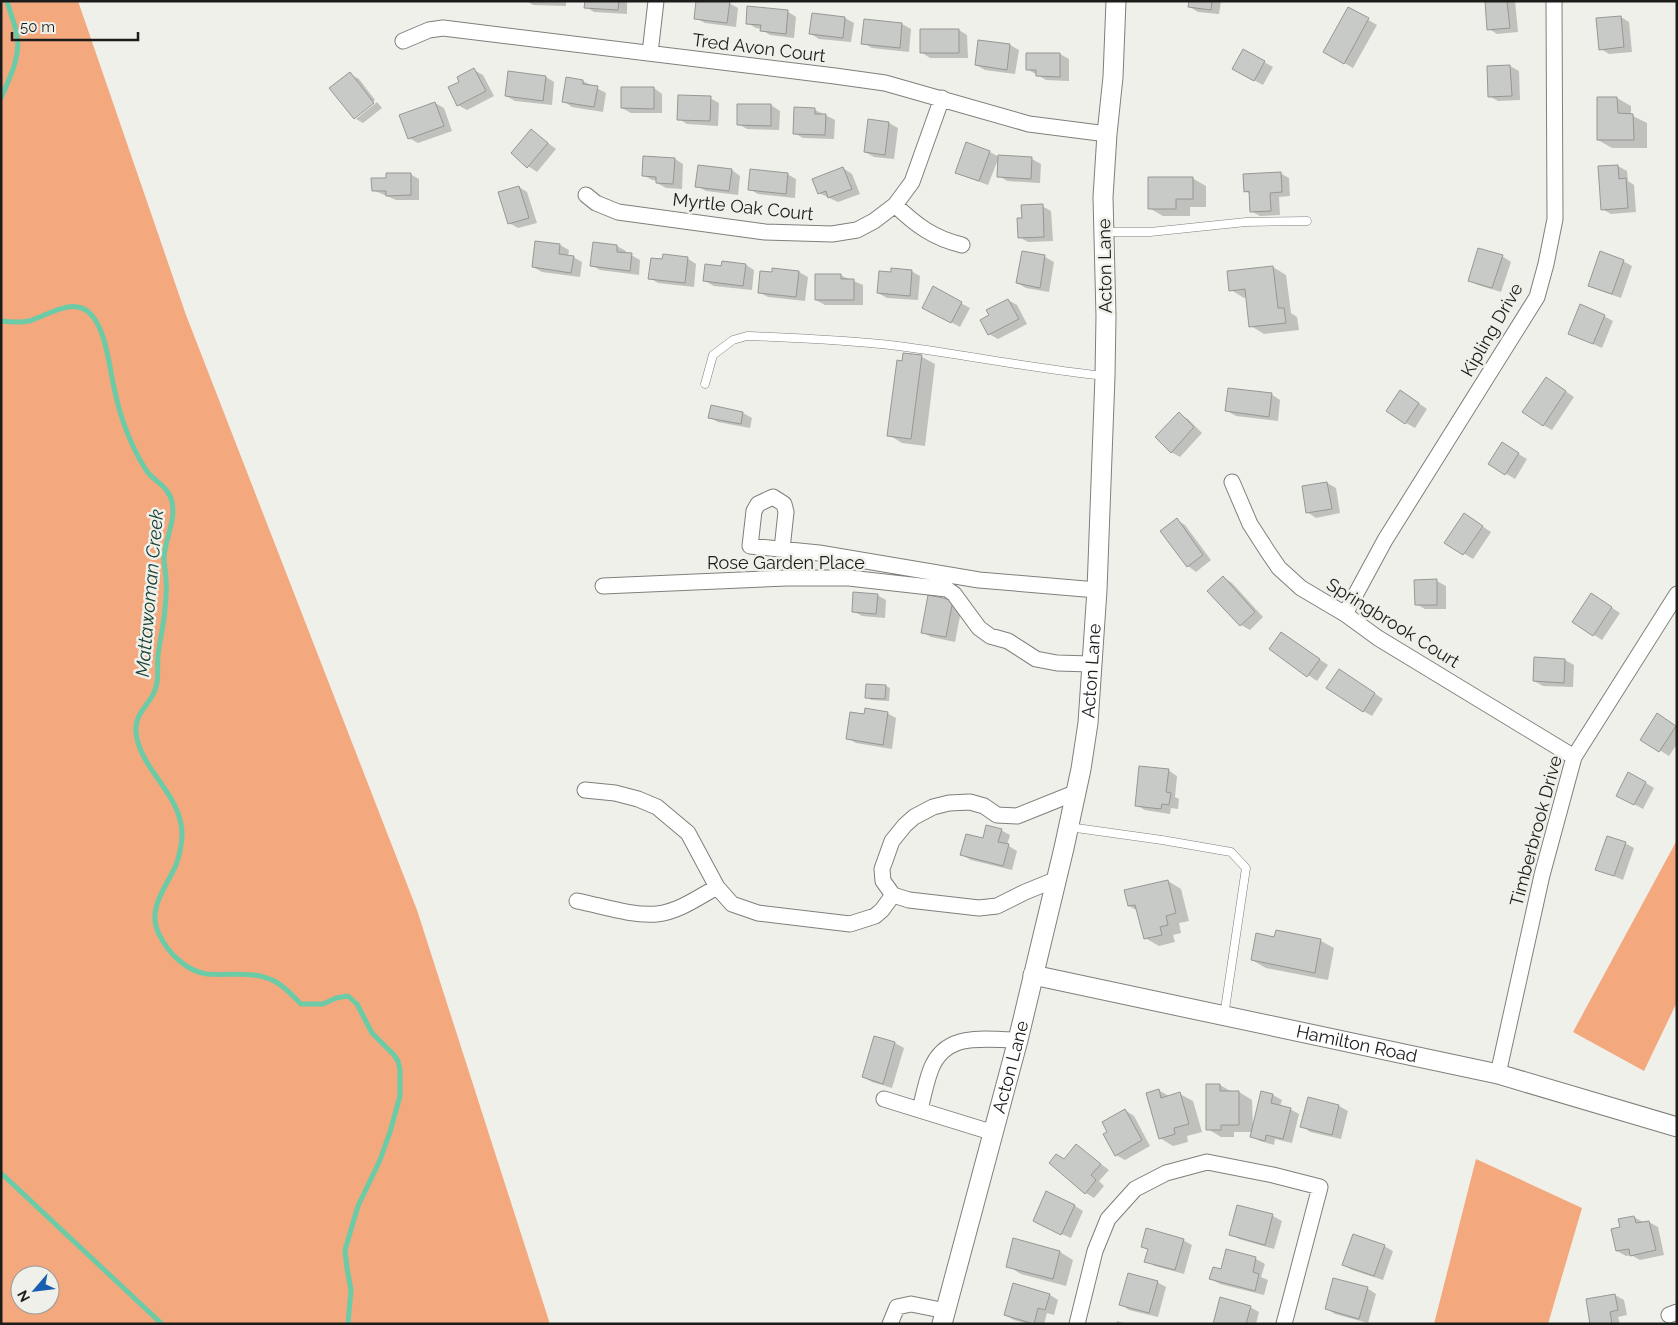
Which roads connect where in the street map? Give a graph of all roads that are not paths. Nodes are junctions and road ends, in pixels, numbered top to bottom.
1 (656, 1) edge
2 (1116, 1) edge
3 (1554, 1) edge
4 (403, 41) dead end
5 (650, 53) junction
6 (942, 98) junction
7 (1107, 134) junction
8 (586, 195) dead end
9 (895, 205) junction
10 (1307, 221) dead end
11 (1104, 232) junction
12 (962, 245) dead end
13 (1104, 376) junction
14 (705, 384) dead end
15 (1232, 482) dead end
16 (782, 549) dead end
17 (603, 586) dead end
18 (1097, 590) junction
19 (1677, 594) edge
20 (1345, 614) junction
21 (1091, 664) junction
22 (1574, 756) junction
23 (585, 790) dead end
24 (1076, 792) junction
25 (1069, 827) junction
26 (1057, 879) junction
27 (717, 887) junction
28 (893, 895) junction
29 (577, 901) dead end
30 (1033, 975) junction
31 (1224, 1016) junction
32 (1018, 1040) junction
33 (1498, 1074) junction
34 (884, 1099) dead end
35 (920, 1110) junction
36 (1677, 1127) edge
37 (994, 1133) junction
38 (944, 1317) edge
39 (890, 1324) edge
40 (1077, 1324) edge
41 (1284, 1324) edge

1 - 5 street
2 - 7 street, Acton Lane
3 - 20 street, Kipling Drive
4 - 5 street, Tred Avon Court
5 - 6 street, Tred Avon Court
6 - 7 street, Tred Avon Court
6 - 9 street, Myrtle Oak Court
7 - 11 street, Acton Lane
8 - 9 street, Myrtle Oak Court
9 - 12 street
10 - 11 lane
11 - 13 street, Acton Lane
13 - 14 lane
13 - 18 street, Acton Lane
15 - 20 street, Springbrook Court
16 - 18 street
17 - 21 street, Rose Garden Place
18 - 21 street, Acton Lane
19 - 22 street, Timberbrook Drive
20 - 22 street, Springbrook Court
21 - 24 street, Acton Lane
22 - 33 street, Timberbrook Drive
23 - 27 street
24 - 25 street, Acton Lane
24 - 28 street
25 - 26 street, Acton Lane
25 - 31 lane
26 - 28 street
26 - 30 street, Acton Lane
27 - 28 street
27 - 29 street
30 - 31 street, Hamilton Road
30 - 32 street, Acton Lane
31 - 33 street, Hamilton Road
32 - 35 street
32 - 37 street, Acton Lane
33 - 36 street, Hamilton Road
34 - 35 street
35 - 37 street
37 - 38 street, Acton Lane
38 - 39 street
40 - 41 street

